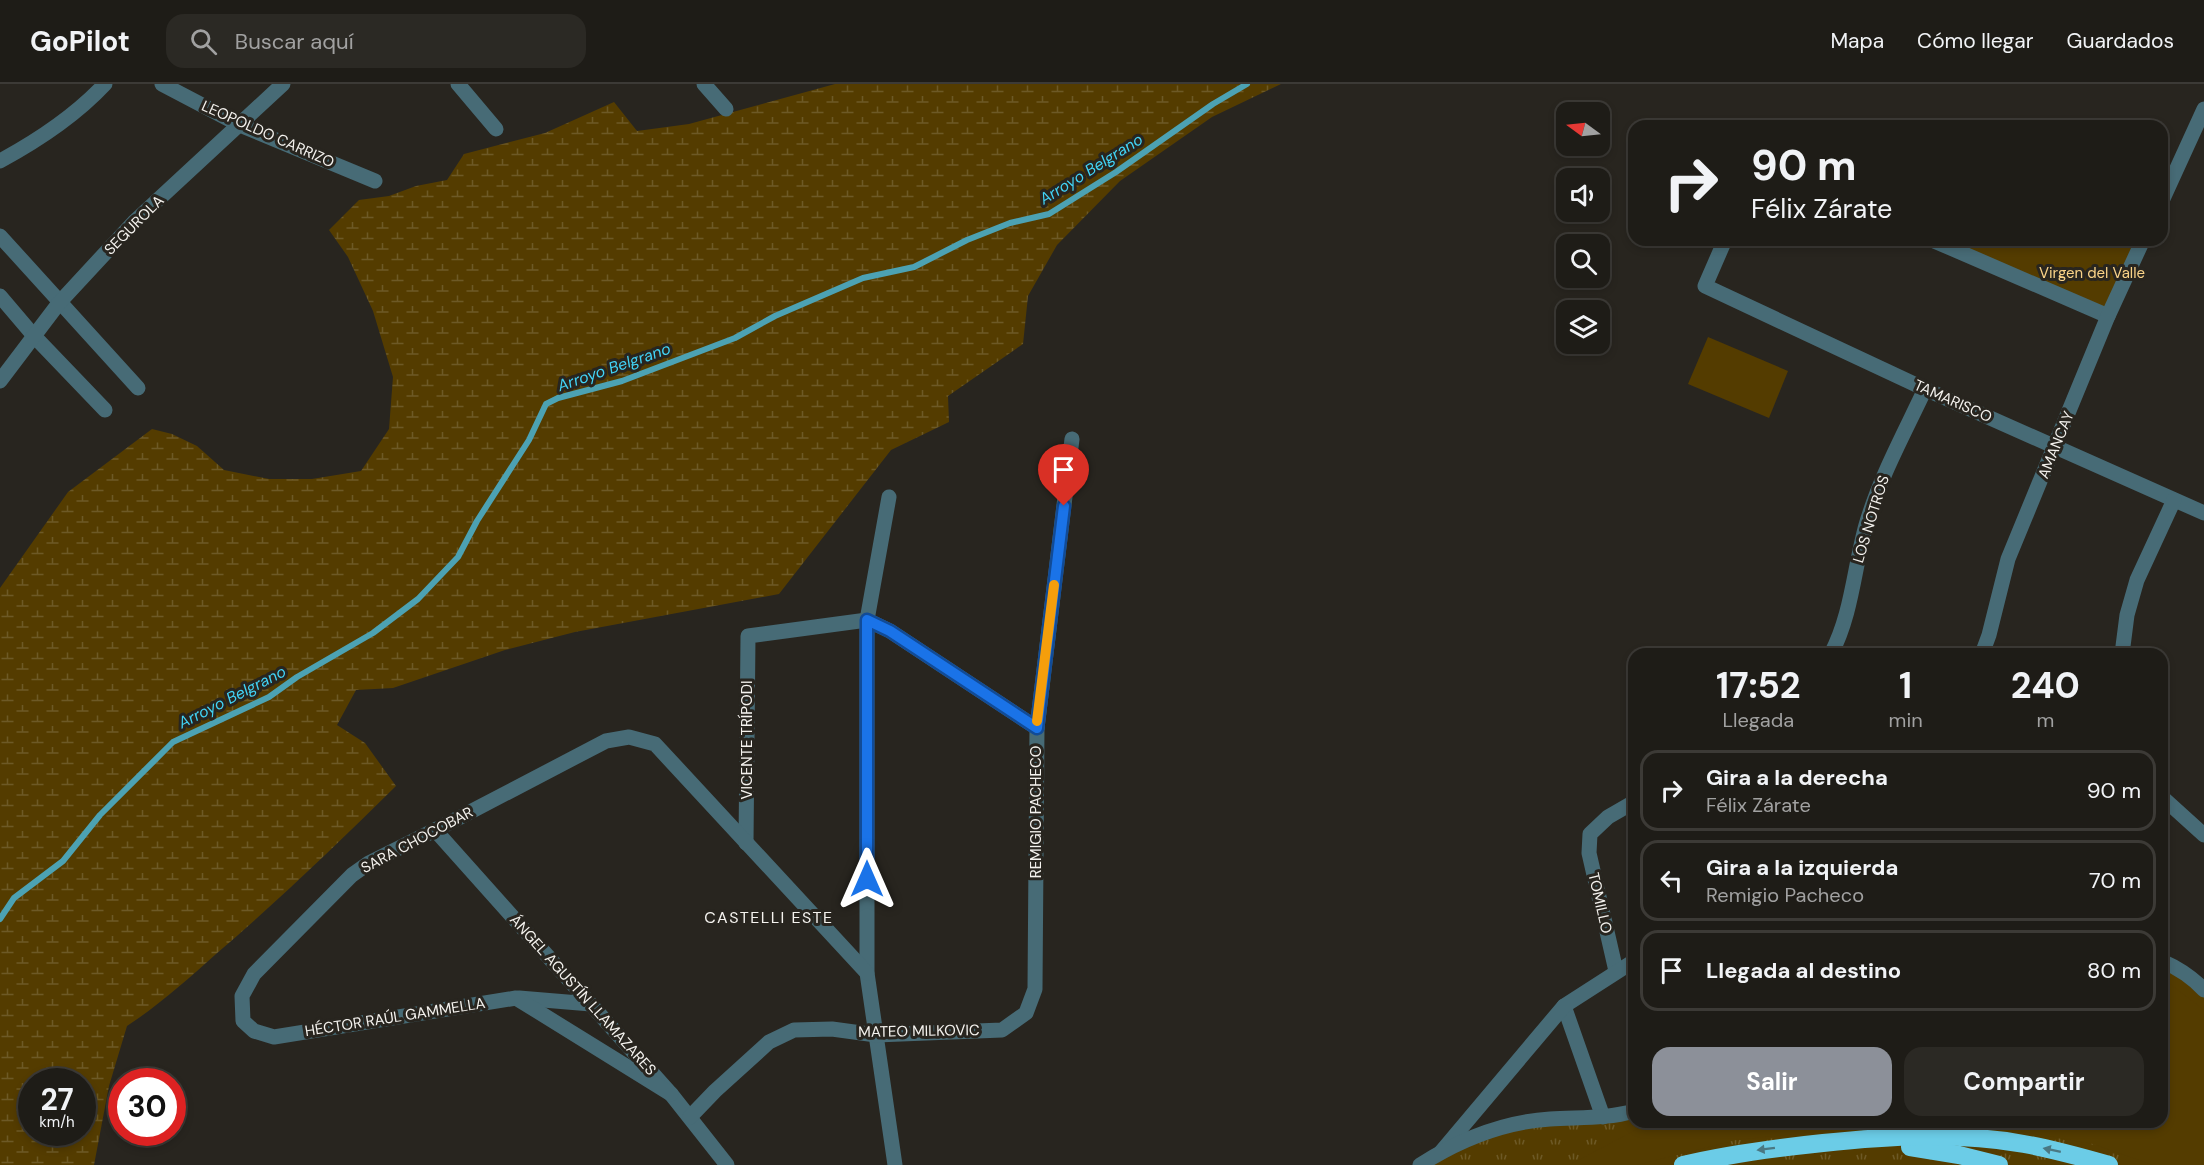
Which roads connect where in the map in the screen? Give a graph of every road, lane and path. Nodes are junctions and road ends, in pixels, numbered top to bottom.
1 (105, 84) edge
2 (162, 84) edge
3 (283, 84) edge
4 (458, 84) edge
5 (704, 84) edge
6 (726, 109) dead end
7 (2204, 110) edge
8 (240, 125) junction
9 (496, 129) dead end
10 (0, 161) edge
11 (375, 181) dead end
12 (2168, 188) edge
13 (0, 236) edge
14 (1722, 246) edge
15 (1946, 246) edge
16 (2141, 246) edge
17 (0, 296) edge
18 (59, 303) junction
19 (2108, 316) junction
20 (34, 336) junction
21 (0, 381) edge
22 (138, 388) dead end
23 (1925, 389) junction
24 (105, 410) dead end
25 (1072, 439) dead end
26 (2055, 447) junction
27 (889, 497) dead end
28 (2174, 500) junction
29 (2204, 513) edge
30 (867, 620) junction
31 (1989, 635) junction
32 (1834, 648) edge
33 (1984, 648) edge
34 (1988, 648) edge
35 (2123, 648) edge
36 (1037, 728) junction
37 (2168, 803) edge
38 (1628, 805) edge
39 (435, 830) junction
40 (2204, 836) edge
41 (746, 843) junction
42 (1628, 964) edge
43 (2168, 964) edge
44 (1616, 971) junction
45 (867, 973) junction
46 (2201, 980) edge
47 (516, 998) junction
48 (591, 1004) junction
49 (1564, 1006) junction
50 (1002, 1030) joint
51 (876, 1035) junction
52 (274, 1037) joint
53 (671, 1094) junction
54 (1628, 1112) edge
55 (1603, 1117) junction
56 (690, 1118) junction
57 (1824, 1143) junction
58 (1441, 1152) junction
59 (727, 1165) edge
60 (895, 1165) edge
61 (1420, 1165) edge
62 (1683, 1165) edge
63 (1999, 1165) edge
64 (2109, 1165) edge

1 - 10 street
2 - 8 street, LEOPOLDO CARRIZO
3 - 8 street, SEGUROLA
4 - 9 street
5 - 6 street
7 - 12 street
8 - 11 street, LEOPOLDO CARRIZO
8 - 18 street, SEGUROLA
13 - 18 street
14 - 23 street, TAMARISCO
15 - 19 street
16 - 19 street, AMANCAY
17 - 20 street
18 - 20 street, SEGUROLA
18 - 22 street
19 - 26 street, AMANCAY
20 - 21 street, SEGUROLA
20 - 24 street
23 - 26 street, TAMARISCO
23 - 32 street, LOS NOTROS
25 - 36 street, REMIGIO PACHECO
26 - 28 street, TAMARISCO
26 - 31 street, AMANCAY
27 - 30 street
28 - 29 street, TAMARISCO
28 - 35 street
30 - 36 street
30 - 41 street, VICENTE TRÍPODI
30 - 45 street
31 - 33 street, AMANCAY
31 - 34 street
36 - 50 street, REMIGIO PACHECO
37 - 40 street
38 - 44 street, TOMILLO
39 - 41 street, SARA CHOCOBAR
39 - 48 street, ÁNGEL AGUSTÍN LLAMAZARES
39 - 52 street, SARA CHOCOBAR
41 - 45 street
42 - 44 street
43 - 46 street
44 - 49 street
45 - 51 street
47 - 48 street, HÉCTOR RAÚL GAMMELLA
47 - 52 street, HÉCTOR RAÚL GAMMELLA
47 - 53 street
48 - 53 street, ÁNGEL AGUSTÍN LLAMAZARES
49 - 55 street
49 - 58 street
50 - 51 street, MATEO MILKOVIC
51 - 56 street, MATEO MILKOVIC
51 - 60 street
53 - 56 street, ÁNGEL AGUSTÍN LLAMAZARES
54 - 55 street
55 - 58 street
56 - 59 street, ÁNGEL AGUSTÍN LLAMAZARES
57 -> 62 highway
57 - 63 highway
64 -> 57 highway
58 - 61 street

